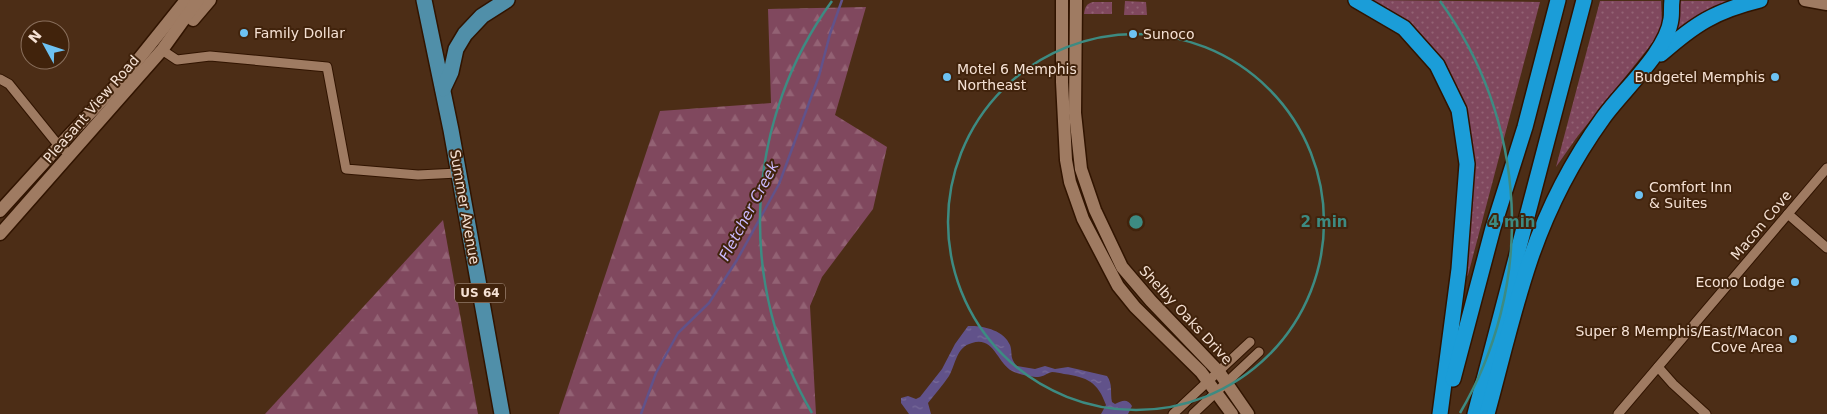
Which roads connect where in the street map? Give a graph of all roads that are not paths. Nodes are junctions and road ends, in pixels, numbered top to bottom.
1 (186, 0) edge
2 (198, 0) edge
3 (210, 0) edge
4 (424, 0) edge
5 (507, 0) edge
6 (1062, 0) edge
7 (1076, 0) edge
8 (1356, 0) edge
9 (1558, 0) edge
10 (1584, 0) edge
11 (1672, 0) edge
12 (1760, 0) edge
13 (1805, 0) edge
14 (1827, 4) edge
15 (174, 36) junction
16 (162, 50) junction
17 (1646, 67) junction
18 (0, 79) edge
19 (443, 90) junction
20 (59, 146) junction
21 (71, 155) junction
22 (1827, 168) edge
23 (458, 172) junction
24 (0, 211) edge
25 (1788, 214) junction
26 (0, 234) edge
27 (1827, 248) edge
28 (1250, 342) dead end
29 (1259, 352) dead end
30 (1658, 367) junction
31 (1219, 372) junction
32 (1208, 382) junction
33 (1227, 382) junction
34 (1216, 392) junction
35 (502, 414) edge
36 (1173, 414) edge
37 (1193, 414) edge
38 (1232, 414) edge
39 (1248, 414) edge
40 (1442, 414) edge
41 (1475, 414) edge
42 (1487, 414) edge
43 (1618, 414) edge
44 (1706, 414) edge

1 - 20 street, Pleasant View Road
2 - 15 street, Pleasant View Road
3 - 15 street
4 - 19 main road, Summer Avenue / US 64
5 - 19 main road
6 - 32 street, Shelby Oaks Drive
7 - 31 street, Shelby Oaks Drive
8 - 40 highway
9 - 40 highway
10 - 41 highway
11 - 17 highway
12 - 17 highway
13 - 14 street
15 - 16 street, Pleasant View Road
16 - 21 street, Pleasant View Road
16 - 23 street
17 - 42 highway
18 - 20 street
19 - 23 main road, Summer Avenue / US 64
20 - 21 street
20 - 24 street, Pleasant View Road
21 - 26 street, Pleasant View Road
22 - 25 street, Macon Cove
23 - 35 main road, Summer Avenue / US 64
25 - 27 street
25 - 30 street, Macon Cove
28 - 31 street
29 - 33 street
30 - 43 street, Macon Cove
30 - 44 street
31 - 32 street
31 - 33 street, Shelby Oaks Drive
32 - 34 street, Shelby Oaks Drive
32 - 36 street
33 - 34 street
33 - 39 street, Shelby Oaks Drive
34 - 37 street
34 - 38 street, Shelby Oaks Drive

